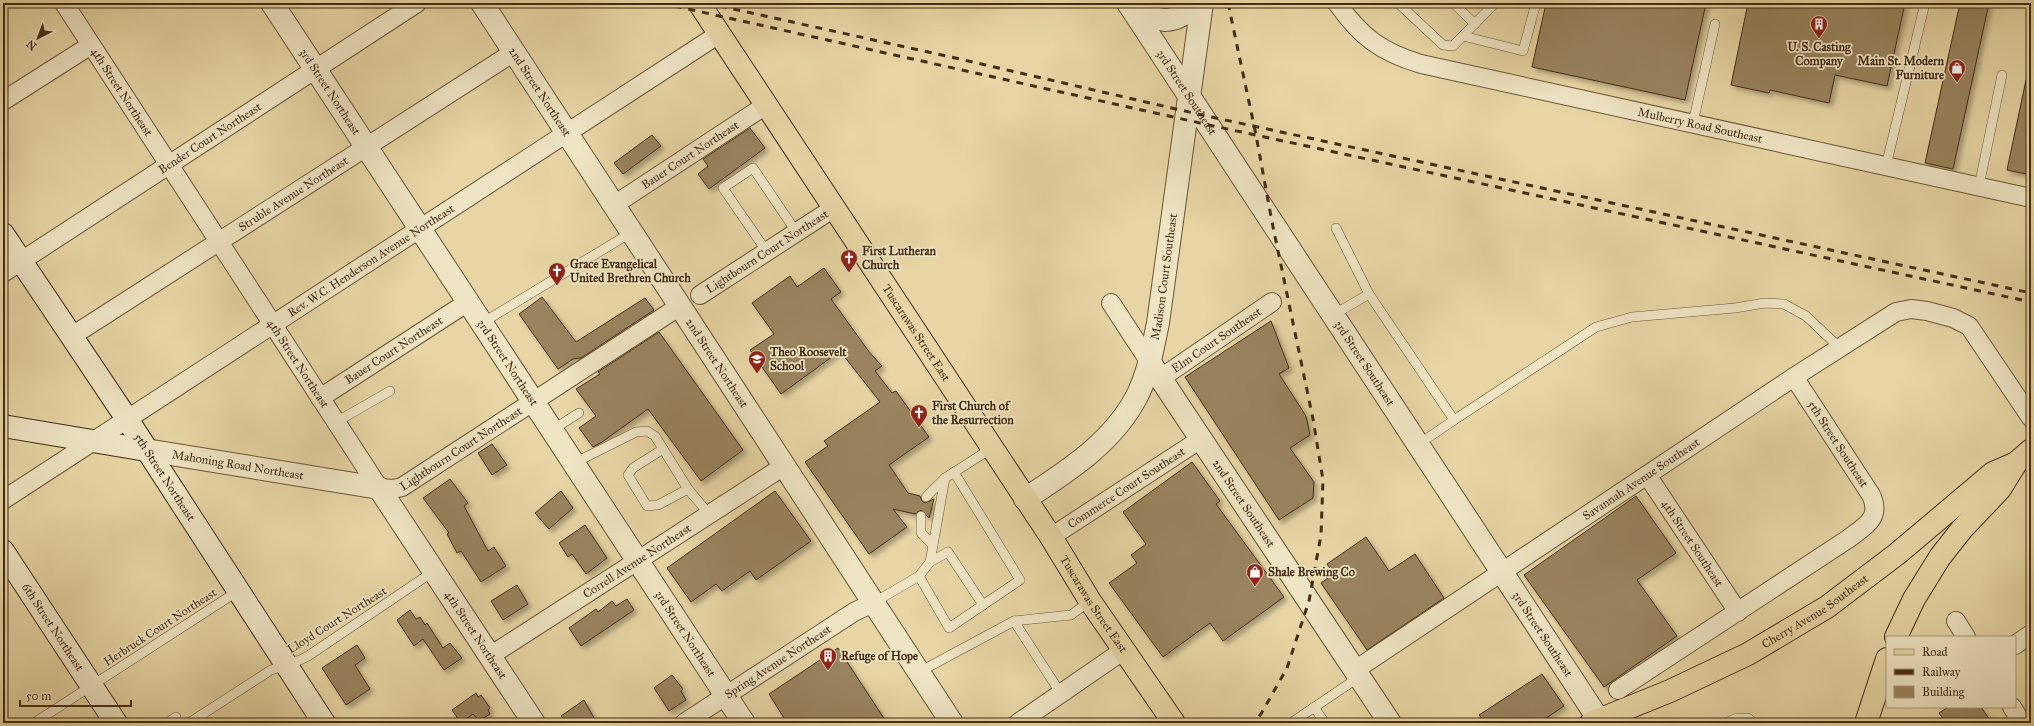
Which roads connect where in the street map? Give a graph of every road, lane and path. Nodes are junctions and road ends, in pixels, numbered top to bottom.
1 (64, 3) edge
2 (272, 3) edge
3 (417, 3) edge
4 (482, 3) edge
5 (700, 3) edge
6 (1198, 3) edge
7 (1202, 3) edge
8 (1337, 3) edge
9 (1398, 3) edge
10 (1453, 3) edge
11 (1495, 3) edge
12 (1536, 3) edge
13 (1925, 3) edge
14 (1130, 6) edge
15 (1474, 24) junction
16 (1715, 24) dead end
17 (719, 34) junction
18 (1463, 36) junction
19 (91, 45) junction
20 (514, 52) junction
21 (316, 70) junction
22 (2002, 76) dead end
23 (1189, 95) junction
24 (3, 101) edge
25 (766, 105) junction
26 (1693, 123) junction
27 (567, 134) junction
28 (366, 146) junction
29 (169, 164) junction
30 (1886, 166) junction
31 (1979, 186) junction
32 (2031, 198) edge
33 (614, 205) junction
34 (834, 208) junction
35 (1336, 228) dead end
36 (420, 229) junction
37 (632, 232) junction
38 (797, 232) junction
39 (3, 234) edge
40 (219, 241) junction
41 (767, 252) junction
42 (21, 261) junction
43 (3, 273) edge
44 (1370, 294) junction
45 (700, 296) dead end
46 (468, 302) junction
47 (1272, 302) dead end
48 (1111, 303) dead end
49 (680, 306) junction
50 (1333, 315) junction
51 (482, 323) junction
52 (273, 325) junction
53 (72, 336) junction
54 (1840, 348) junction
55 (1155, 370) junction
56 (1794, 377) junction
57 (390, 391) dead end
58 (320, 398) junction
59 (534, 402) junction
60 (579, 413) dead end
61 (2031, 418) edge
62 (127, 419) junction
63 (1454, 420) junction
64 (336, 422) junction
65 (3, 426) edge
66 (552, 430) junction
67 (1201, 439) junction
68 (94, 441) junction
69 (1419, 444) junction
70 (992, 448) junction
71 (663, 449) junction
72 (146, 450) junction
73 (2024, 457) edge
74 (574, 463) junction
75 (784, 466) junction
76 (954, 472) junction
77 (1647, 475) junction
78 (945, 478) junction
79 (379, 488) junction
80 (688, 489) junction
81 (926, 497) dead end
82 (1025, 499) junction
83 (3, 500) edge
84 (709, 514) junction
85 (921, 516) dead end
86 (1051, 537) junction
87 (933, 545) junction
88 (3, 551) edge
89 (638, 561) junction
90 (930, 562) junction
91 (434, 571) junction
92 (1502, 571) junction
93 (919, 576) junction
94 (238, 591) junction
95 (1090, 601) junction
96 (872, 602) junction
97 (984, 605) junction
98 (1738, 612) junction
99 (1014, 621) junction
100 (1956, 621) dead end
101 (2031, 634) edge
102 (1896, 636) edge
103 (1965, 636) edge
104 (2016, 644) edge
105 (1124, 650) junction
106 (490, 656) junction
107 (1886, 662) edge
108 (287, 665) junction
109 (918, 672) junction
110 (1357, 673) junction
111 (92, 686) junction
112 (1056, 686) dead end
113 (1618, 690) dead end
114 (726, 696) junction
115 (1314, 707) junction
116 (2013, 708) edge
117 (176, 717) dead end
118 (1597, 722) edge
119 (34, 723) edge
120 (116, 723) edge
121 (167, 723) edge
122 (189, 723) edge
123 (324, 723) edge
124 (534, 723) edge
125 (684, 723) edge
126 (744, 723) edge
127 (952, 723) edge
128 (1018, 723) edge
129 (1174, 723) edge
130 (1291, 723) edge
131 (1325, 723) edge
132 (1390, 723) edge
133 (1725, 723) edge
134 (1754, 723) edge
135 (1866, 723) edge
136 (2022, 723) edge

1 - 19 street, 4th Street Northeast
2 - 21 street, 3rd Street Northeast
3 - 21 street, Bender Court Northeast
4 - 20 street, 2nd Street Northeast
5 - 17 main road, Tuscarawas Street East
6 - 14 street
7 - 23 street, Madison Court Southeast
8 - 26 street, Mulberry Road Southeast
9 - 18 lane
10 - 15 lane
11 - 15 lane
12 - 18 lane
13 - 30 lane
14 - 23 street, 3rd Street Southeast
15 - 18 lane
16 - 26 lane
17 - 25 main road, Tuscarawas Street East
17 - 27 street, Rev. W.C. Henderson Avenue Northeast
19 - 24 street
19 - 29 street, 4th Street Northeast
20 - 27 street, 2nd Street Northeast
20 - 28 street, Struble Avenue Northeast
21 - 28 street, 3rd Street Northeast
21 - 29 street, Bender Court Northeast
22 - 31 lane
23 - 50 street, 3rd Street Southeast
23 - 55 street, Madison Court Southeast
25 - 33 street, Bauer Court Northeast
25 - 34 main road, Tuscarawas Street East
26 - 30 street, Mulberry Road Southeast
27 - 33 street, 2nd Street Northeast
27 - 36 street, Rev. W.C. Henderson Avenue Northeast
28 - 36 street, 3rd Street Northeast
28 - 40 street, Struble Avenue Northeast
29 - 40 street, 4th Street Northeast
29 - 42 street, Bender Court Northeast
30 - 31 street, Mulberry Road Southeast
31 - 32 street, Mulberry Road Southeast
33 - 37 street, 2nd Street Northeast
34 - 38 street, Lightbourn Court Northeast
34 - 70 main road, Tuscarawas Street East
35 - 44 lane
36 - 46 street, 3rd Street Northeast
36 - 52 street, Rev. W.C. Henderson Avenue Northeast
37 - 49 street, 2nd Street Northeast
37 - 51 lane
38 - 41 street, Lightbourn Court Northeast
38 - 41 lane
39 - 42 street, 5th Street Northeast
40 - 52 street, 4th Street Northeast
40 - 53 street, Struble Avenue Northeast
41 - 45 street, Lightbourn Court Northeast
42 - 43 street, Bender Court Northeast
42 - 53 street, 5th Street Northeast
44 - 50 lane
44 - 63 lane
46 - 51 street, 3rd Street Northeast
46 - 58 street, Bauer Court Northeast
47 - 55 street, Elm Court Southeast
48 - 55 street, 2nd Street Southeast
49 - 59 street, Lightbourn Court Northeast
49 - 75 street, 2nd Street Northeast
50 - 69 street, 3rd Street Southeast
51 - 59 street, 3rd Street Northeast
52 - 58 street, 4th Street Northeast
52 - 62 street, Rev. W.C. Henderson Avenue Northeast
53 - 62 street, 5th Street Northeast
54 - 56 street, Savannah Avenue Southeast
54 - 61 street, Savannah Avenue Southeast
54 - 63 lane
55 - 67 street, 2nd Street Southeast
55 - 82 street, Madison Court Southeast
56 - 77 street, Savannah Avenue Southeast
56 - 98 street, 5th Street Southeast
57 - 64 lane
58 - 64 street, 4th Street Northeast
59 - 66 street, 3rd Street Northeast
59 - 79 street, Lightbourn Court Northeast
60 - 66 lane
62 - 68 street, Rev. W.C. Henderson Avenue Northeast
62 - 72 street, 5th Street Northeast
63 - 69 lane
64 - 79 street, 4th Street Northeast
65 - 68 street, Mahoning Road Northeast
66 - 74 street, 3rd Street Northeast
67 - 86 street, Commerce Court Southeast
67 - 110 street, 2nd Street Southeast
68 - 72 street, Mahoning Road Northeast
68 - 83 street, Rev. W.C. Henderson Avenue Northeast
69 - 92 street, 3rd Street Southeast
70 - 76 lane
70 - 82 main road, Tuscarawas Street East
71 - 74 lane
71 - 80 lane
71 - 80 lane
72 - 79 street, Mahoning Road Northeast
72 - 94 street, 5th Street Northeast
73 - 102 main road, Cherry Avenue Southeast
73 - 118 main road, Cherry Avenue Southeast
74 - 89 street, 3rd Street Northeast
75 - 84 street, Correll Avenue Northeast
75 - 96 street, 2nd Street Northeast
76 - 78 lane
76 - 97 lane
77 - 92 street, Savannah Avenue Southeast
77 - 98 street, 4th Street Southeast
78 - 81 lane
78 - 87 lane
79 - 91 street, 4th Street Northeast
80 - 84 lane
82 - 86 main road, Tuscarawas Street East
84 - 89 street, Correll Avenue Northeast
85 - 87 lane
86 - 95 main road, Tuscarawas Street East
87 - 90 lane
88 - 111 street, 6th Street Northeast
89 - 106 street, Correll Avenue Northeast
89 - 114 street, 3rd Street Northeast
90 - 93 lane
90 - 97 lane
91 - 106 street, 4th Street Northeast
91 - 108 lane, Lloyd Court Northeast
92 - 110 street, Savannah Avenue Southeast
92 - 118 street, 3rd Street Southeast
93 - 96 lane
93 - 97 lane
94 - 108 street, 5th Street Northeast
94 - 111 lane, Herbruck Court Northeast
95 - 99 lane
95 - 105 main road, Tuscarawas Street East
96 - 109 street, 2nd Street Northeast
96 - 114 street, Spring Avenue Northeast
98 - 113 street
99 - 109 lane
99 - 112 lane
100 - 103 street
101 - 104 street
105 - 128 street
105 - 129 main road, Tuscarawas Street East
106 - 124 street, 4th Street Northeast
107 - 135 main road
108 - 122 lane, Lloyd Court Northeast
108 - 123 street, 5th Street Northeast
109 - 127 street, 2nd Street Northeast
110 - 115 lane
110 - 132 street, 2nd Street Southeast
111 - 119 lane, Herbruck Court Northeast
111 - 120 street, 6th Street Northeast
114 - 125 street, Spring Avenue Northeast
114 - 126 street, 3rd Street Northeast
115 - 130 lane
115 - 131 lane
116 - 136 street
117 - 121 lane
133 - 134 lane

